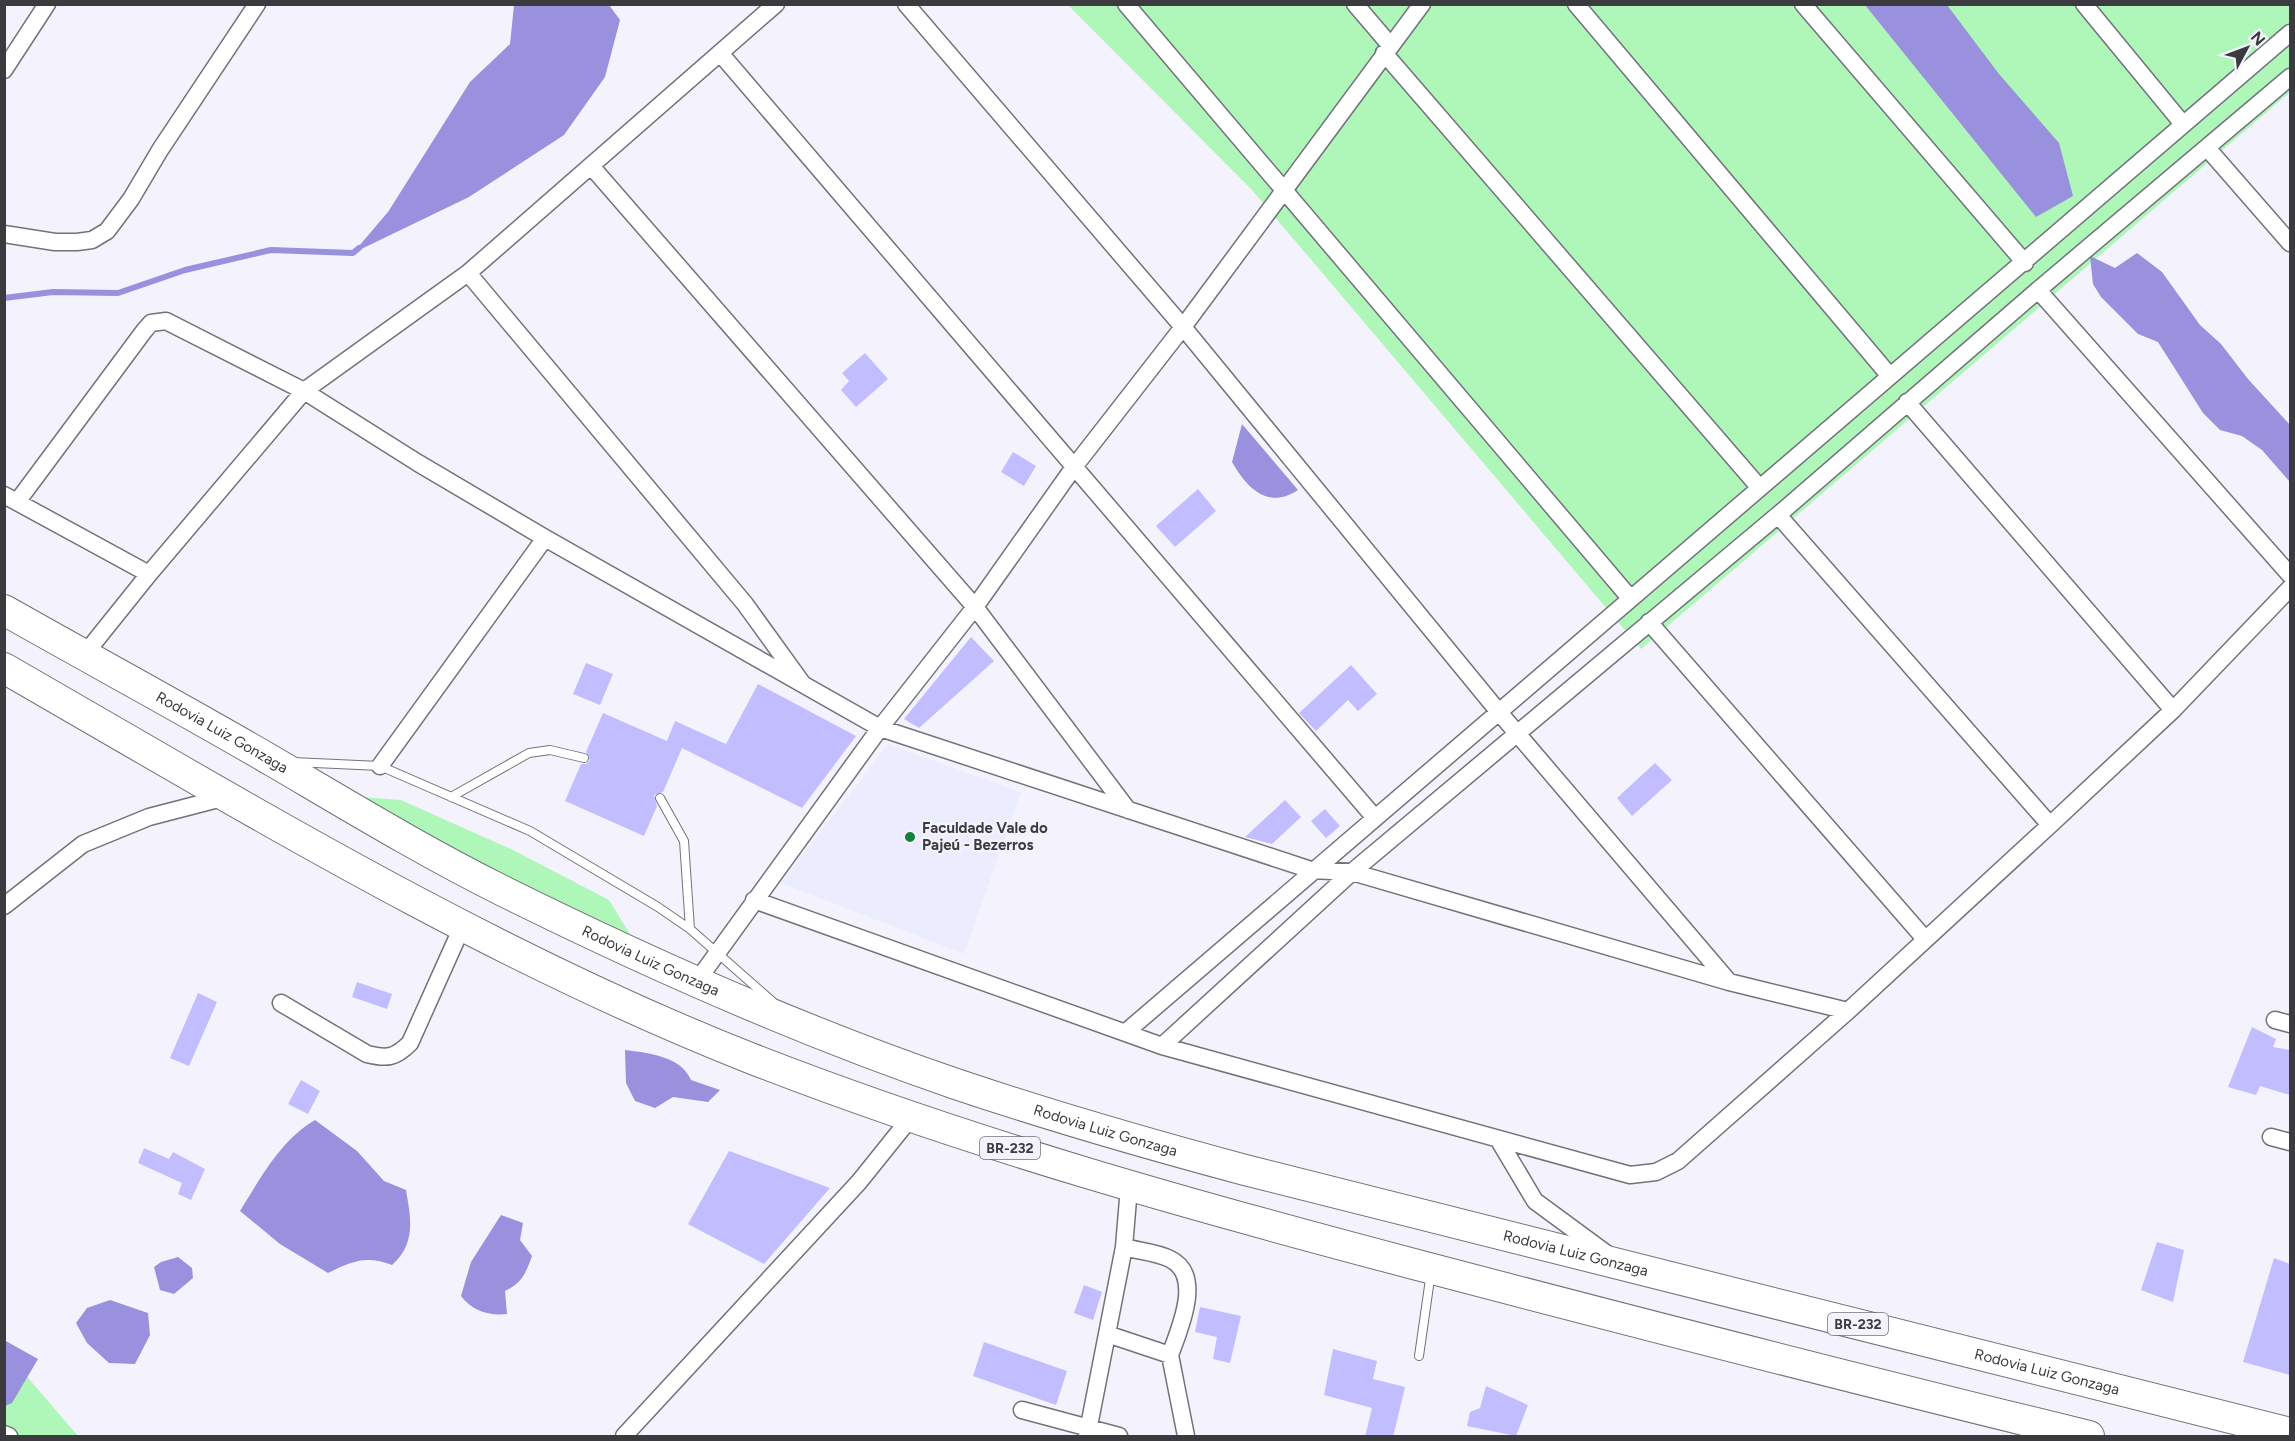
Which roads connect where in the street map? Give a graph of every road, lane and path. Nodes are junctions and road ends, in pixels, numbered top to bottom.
1 (47, 4) edge
2 (257, 4) edge
3 (776, 4) edge
4 (906, 4) edge
5 (1126, 4) edge
6 (1355, 4) edge
7 (1422, 4) edge
8 (1576, 4) edge
9 (1803, 4) edge
10 (2084, 4) edge
11 (2290, 33) edge
12 (1387, 49) junction
13 (720, 53) junction
14 (4, 70) edge
15 (2290, 77) edge
16 (2182, 123) junction
17 (2208, 149) junction
18 (591, 166) junction
19 (1283, 190) junction
20 (4, 234) edge
21 (2290, 243) edge
22 (2025, 263) junction
23 (468, 273) junction
24 (2038, 290) junction
25 (1183, 327) junction
26 (1889, 375) junction
27 (304, 391) junction
28 (1907, 402) junction
29 (1074, 467) junction
30 (1759, 487) junction
31 (11, 499) edge
32 (1778, 515) junction
33 (545, 538) junction
34 (149, 574) junction
35 (2290, 575) edge
36 (2290, 588) edge
37 (1630, 598) junction
38 (975, 607) junction
39 (4, 610) edge
40 (1649, 622) junction
41 (84, 655) junction
42 (4, 668) edge
43 (804, 686) junction
44 (2173, 710) junction
45 (1498, 711) junction
46 (880, 728) junction
47 (1518, 733) junction
48 (584, 758) dead end
49 (273, 761) junction
50 (380, 766) junction
51 (230, 796) junction
52 (451, 797) junction
53 (660, 798) dead end
54 (1128, 810) junction
55 (1375, 818) junction
56 (2050, 825) junction
57 (1311, 870) junction
58 (1352, 872) junction
59 (754, 900) junction
60 (4, 906) edge
61 (462, 927) junction
62 (690, 929) junction
63 (1925, 939) junction
64 (718, 953) junction
65 (697, 981) junction
66 (1729, 982) junction
67 (281, 1003) dead end
68 (1848, 1011) junction
69 (798, 1024) junction
70 (1126, 1032) junction
71 (1162, 1046) junction
72 (912, 1116) junction
73 (2271, 1137) dead end
74 (1498, 1140) junction
75 (2290, 1142) edge
76 (1129, 1187) junction
77 (1124, 1247) junction
78 (1619, 1263) junction
79 (1431, 1269) junction
80 (1107, 1334) junction
81 (1170, 1355) junction
82 (1419, 1356) dead end
83 (1022, 1410) dead end
84 (1088, 1432) edge
85 (2290, 1433) edge
86 (4, 1434) edge
87 (9, 1437) edge
88 (624, 1437) edge
89 (1119, 1437) edge
90 (1186, 1437) edge
91 (2089, 1437) edge

1 - 14 street
2 - 20 street
3 - 13 street
4 - 25 street
5 - 19 street
6 - 12 street
7 - 12 street
8 - 26 street
9 - 22 street
10 - 16 street
11 - 16 street
12 - 19 street
12 - 30 street
13 - 18 street
13 - 29 street
15 - 17 street
16 - 22 street
17 - 21 street
17 - 24 street
18 - 23 street
18 - 38 street
19 - 25 street
19 - 37 street
22 - 26 street
23 - 27 street
23 - 43 street
24 - 28 street
24 - 35 street
25 - 29 street
25 - 45 street
26 - 30 street
27 - 31 street
27 - 33 street
27 - 34 street
28 - 32 street
28 - 44 street
29 - 38 street
29 - 55 street
30 - 37 street
31 - 34 street
32 - 40 street
32 - 56 street
33 - 43 street
33 - 50 street
34 - 41 street
36 - 44 street
37 - 45 street
38 - 46 street
38 - 54 street
39 - 41 highway, Rodovia Luiz Gonzaga / BR-232
40 - 47 street
40 - 63 street
41 - 49 highway, Rodovia Luiz Gonzaga / BR-232
42 - 51 highway, BR-232
43 - 46 street
44 - 56 street
45 - 47 street
45 - 55 street
46 - 54 street
46 - 59 street
47 - 58 street
47 - 66 street
48 - 52 lane
49 - 50 lane
49 - 65 highway, Rodovia Luiz Gonzaga / BR-232
50 - 52 lane
51 - 60 street
51 - 61 highway, BR-232
52 - 62 lane
53 - 62 lane
54 - 57 street
55 - 57 street
56 - 63 street
57 - 58 street
57 - 70 street
58 - 66 street
58 - 71 street
59 - 64 street
59 - 70 street
61 - 67 street
61 - 72 highway, BR-232
62 - 64 lane
63 - 68 street
64 - 65 street
64 - 69 lane
65 - 69 highway, Rodovia Luiz Gonzaga / BR-232
66 - 68 street
68 - 74 street
69 - 78 highway, Rodovia Luiz Gonzaga / BR-232
70 - 71 street
71 - 74 street
72 - 76 highway, BR-232
72 - 88 street
73 - 75 street
74 - 78 street
76 - 77 street
76 - 79 highway, BR-232
77 - 80 street
77 - 81 street
78 - 85 highway, Rodovia Luiz Gonzaga / BR-232
79 - 82 lane
79 - 91 highway, BR-232
80 - 81 street
80 - 84 street
81 - 90 street
83 - 84 street
84 - 89 street
86 - 87 street

